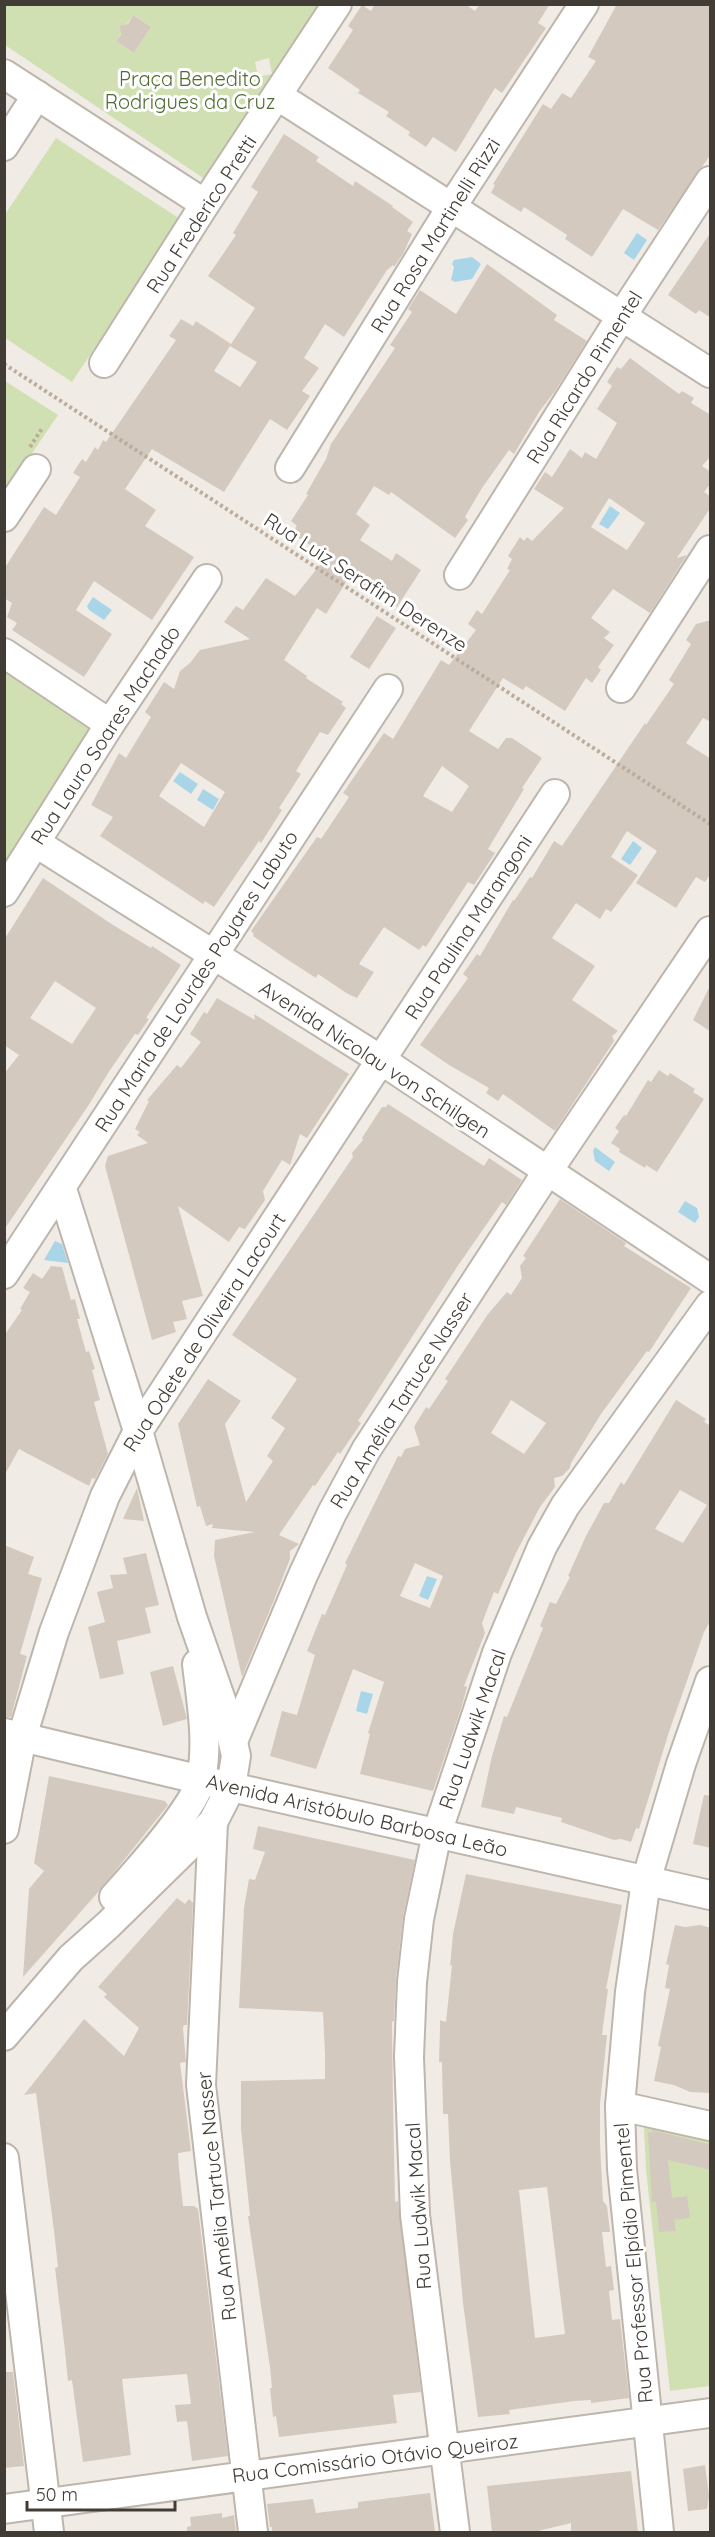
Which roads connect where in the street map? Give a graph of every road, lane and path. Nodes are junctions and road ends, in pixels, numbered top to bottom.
1 (337, 4) edge
2 (584, 4) edge
3 (4, 74) edge
4 (37, 95) junction
5 (278, 96) junction
6 (4, 146) edge
7 (711, 181) edge
8 (205, 204) junction
9 (452, 206) junction
10 (621, 317) junction
11 (105, 363) dead end
12 (4, 364) edge
13 (711, 374) edge
14 (290, 468) dead end
15 (36, 469) dead end
16 (4, 517) edge
17 (711, 550) edge
18 (459, 575) dead end
19 (207, 579) dead end
20 (4, 653) edge
21 (388, 688) dead end
22 (621, 688) dead end
23 (110, 724) junction
24 (555, 794) dead end
25 (711, 824) edge
26 (36, 843) junction
27 (4, 892) edge
28 (711, 931) edge
29 (212, 955) junction
30 (381, 1060) junction
31 (547, 1172) junction
32 (62, 1188) junction
33 (4, 1274) edge
34 (711, 1279) edge
35 (711, 1305) edge
36 (138, 1431) junction
37 (192, 1617) junction
38 (711, 1681) edge
39 (13, 1735) edge
40 (234, 1739) junction
41 (201, 1779) junction
42 (231, 1787) junction
43 (213, 1822) junction
44 (4, 1829) edge
45 (437, 1833) junction
46 (646, 1881) junction
47 (711, 1895) edge
48 (71, 1958) junction
49 (4, 2036) edge
50 (620, 2106) junction
51 (711, 2126) edge
52 (4, 2158) edge
53 (711, 2413) edge
54 (647, 2422) junction
55 (444, 2450) junction
56 (247, 2475) junction
57 (45, 2503) junction
58 (4, 2509) edge
59 (49, 2532) edge
60 (253, 2532) edge
61 (455, 2532) edge
62 (659, 2532) edge

1 - 5 street, Rua Frederico Pretti
2 - 9 street, Rua Rosa Martinelli Rizzi
3 - 4 street
4 - 6 street
4 - 8 street
5 - 8 street, Rua Frederico Pretti
5 - 9 street
7 - 10 street, Rua Ricardo Pimentel
8 - 11 street, Rua Frederico Pretti
9 - 10 street
9 - 14 street, Rua Rosa Martinelli Rizzi
10 - 13 street
10 - 18 street, Rua Ricardo Pimentel
12 - 25 path, Rua Luiz Serafim Derenze
15 - 16 street
17 - 22 street
19 - 23 street, Rua Lauro Soares Machado
20 - 23 street
21 - 29 street, Rua Maria de Lourdes Poyares Labuto
23 - 26 street, Rua Lauro Soares Machado
24 - 30 street, Rua Paulina Marangoni
26 - 27 street, Rua Lauro Soares Machado
26 - 29 street, Avenida Nicolau von Schilgen
28 - 31 street, Rua Amélia Tartuce Nasser
29 - 30 street, Avenida Nicolau von Schilgen
29 - 32 street, Rua Maria de Lourdes Poyares Labuto
30 - 31 street, Avenida Nicolau von Schilgen
30 - 36 street, Rua Odete de Oliveira Lacourt
31 - 34 street, Avenida Nicolau von Schilgen
31 - 40 street, Rua Amélia Tartuce Nasser
32 - 33 street, Rua Maria de Lourdes Poyares Labuto
32 - 36 street
35 - 45 street, Rua Ludwik Macal
36 - 37 street
36 - 39 street, Rua Odete de Oliveira Lacourt
37 - 40 street
37 - 41 street
38 - 46 street, Rua Professor Elpídio Pimentel
39 - 41 street, Avenida Aristóbulo Barbosa Leão
39 - 44 street, Rua Odete de Oliveira Lacourt
40 - 42 street
41 - 42 street, Avenida Aristóbulo Barbosa Leão
41 - 48 street
42 - 43 street
42 - 45 street, Avenida Aristóbulo Barbosa Leão
43 - 48 street
43 - 56 street, Rua Amélia Tartuce Nasser
45 - 46 street, Avenida Aristóbulo Barbosa Leão
45 - 55 street, Rua Ludwik Macal
46 - 47 street, Avenida Aristóbulo Barbosa Leão
46 - 50 street, Rua Professor Elpídio Pimentel
48 - 49 street
50 - 51 street
50 - 54 street, Rua Professor Elpídio Pimentel
52 - 57 street
53 - 54 street, Rua Comissário Otávio Queiroz
54 - 55 street, Rua Comissário Otávio Queiroz
54 - 62 street, Rua Professor Elpídio Pimentel
55 - 56 street, Rua Comissário Otávio Queiroz
55 - 61 street, Rua Ludwik Macal
56 - 57 street, Rua Comissário Otávio Queiroz
56 - 60 street, Rua Amélia Tartuce Nasser
57 - 58 street, Rua Comissário Otávio Queiroz
57 - 59 street

